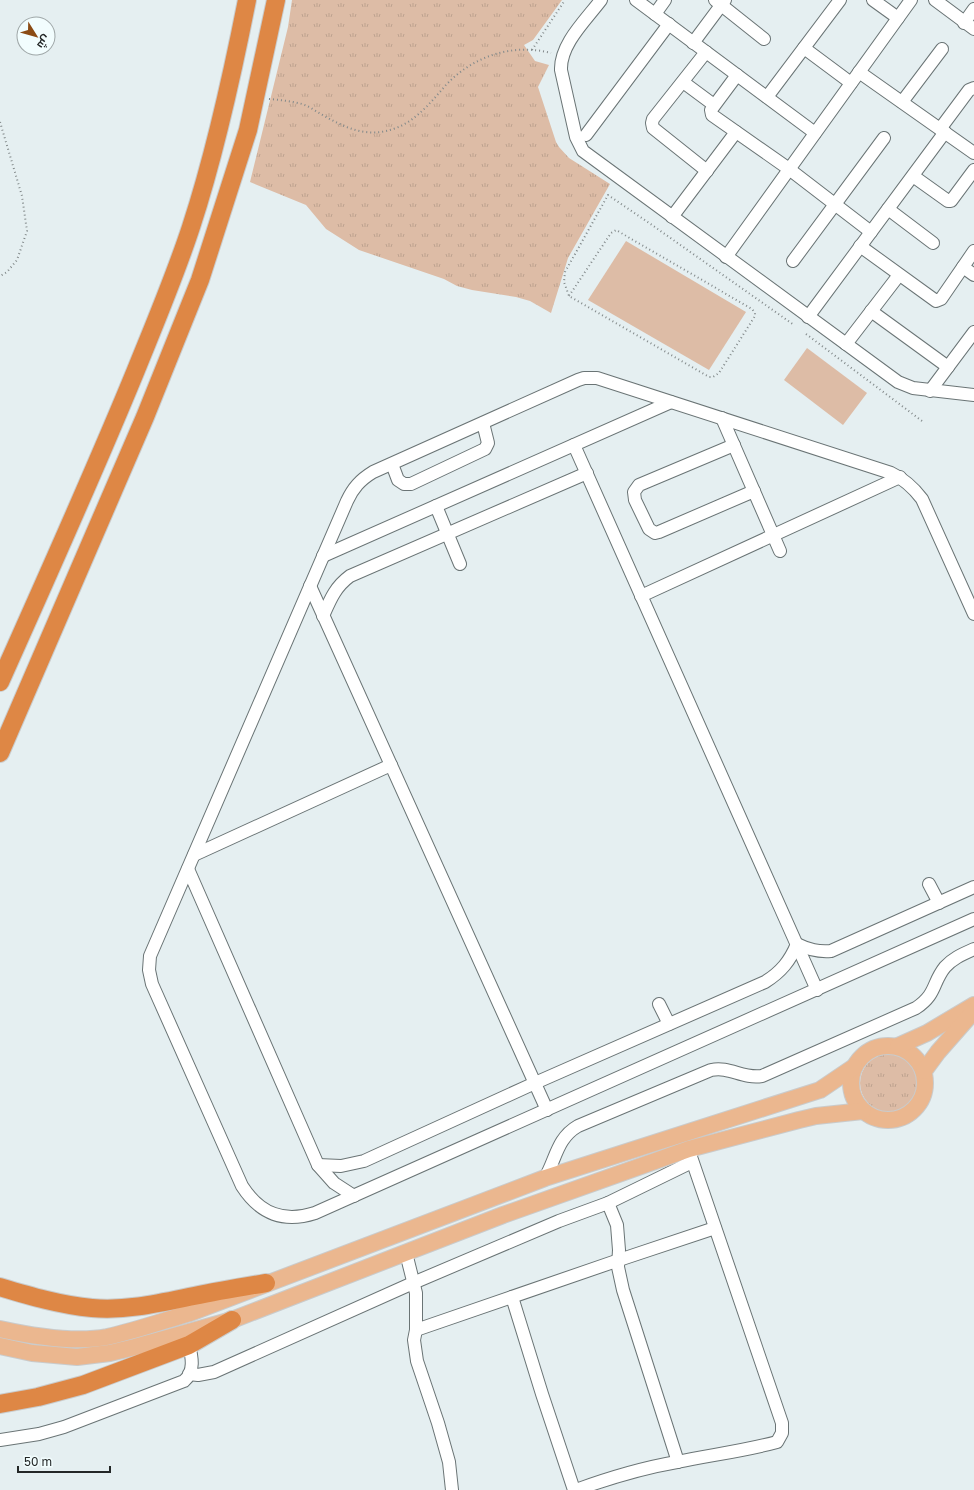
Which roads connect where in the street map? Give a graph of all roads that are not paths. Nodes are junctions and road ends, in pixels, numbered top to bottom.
1 (247, 0) edge
2 (276, 0) edge
3 (601, 0) edge
4 (636, 0) edge
5 (665, 0) edge
6 (840, 0) edge
7 (873, 0) edge
8 (911, 0) edge
9 (935, 0) edge
10 (720, 2) edge
11 (974, 9) edge
12 (655, 14) junction
13 (898, 18) junction
14 (668, 24) junction
15 (969, 26) edge
16 (764, 39) dead end
17 (693, 43) junction
18 (804, 48) junction
19 (942, 49) dead end
20 (706, 52) junction
21 (859, 72) junction
22 (737, 76) junction
23 (683, 82) junction
24 (851, 83) junction
25 (974, 88) edge
26 (767, 97) junction
27 (902, 102) junction
28 (714, 105) junction
29 (943, 131) junction
30 (736, 132) junction
31 (815, 133) junction
32 (586, 135) dead end
33 (884, 138) dead end
34 (974, 153) edge
35 (789, 169) junction
36 (707, 170) junction
37 (974, 170) edge
38 (913, 176) junction
39 (835, 204) junction
40 (888, 209) junction
41 (672, 217) junction
42 (871, 232) junction
43 (933, 243) dead end
44 (860, 246) junction
45 (974, 252) edge
46 (726, 257) junction
47 (793, 261) dead end
48 (963, 267) junction
49 (899, 275) junction
50 (974, 275) edge
51 (871, 311) junction
52 (808, 317) junction
53 (974, 332) edge
54 (846, 344) junction
55 (948, 367) junction
56 (930, 391) junction
57 (974, 395) edge
58 (670, 402) junction
59 (722, 418) junction
60 (482, 423) junction
61 (574, 445) junction
62 (734, 445) junction
63 (392, 464) junction
64 (587, 474) junction
65 (900, 477) junction
66 (754, 491) junction
67 (436, 506) junction
68 (448, 534) junction
69 (774, 535) junction
70 (780, 551) dead end
71 (323, 556) junction
72 (460, 564) dead end
73 (310, 586) junction
74 (641, 596) junction
75 (974, 614) edge
76 (323, 616) junction
77 (0, 682) edge
78 (0, 752) edge
79 (391, 765) junction
80 (194, 855) junction
81 (188, 869) junction
82 (929, 884) dead end
83 (974, 887) edge
84 (939, 903) junction
85 (974, 919) edge
86 (797, 944) junction
87 (974, 949) edge
88 (817, 990) junction
89 (659, 1004) dead end
90 (974, 1005) edge
91 (974, 1011) edge
92 (669, 1024) junction
93 (898, 1046) junction
94 (854, 1067) junction
95 (924, 1071) junction
96 (535, 1084) junction
97 (547, 1110) junction
98 (863, 1111) junction
99 (691, 1156) junction
100 (318, 1165) junction
101 (545, 1178) junction
102 (354, 1196) junction
103 (608, 1203) junction
104 (715, 1228) junction
105 (406, 1253) junction
106 (619, 1260) junction
107 (266, 1283) junction
108 (413, 1283) junction
109 (0, 1287) edge
110 (512, 1297) junction
111 (232, 1320) junction
112 (0, 1329) edge
113 (416, 1330) junction
114 (0, 1346) edge
115 (189, 1346) junction
116 (190, 1374) junction
117 (0, 1404) edge
118 (0, 1440) edge
119 (678, 1462) junction
120 (452, 1490) edge
121 (575, 1490) edge

1 - 77 highway
2 - 78 highway
3 - 41 street
4 - 12 street
5 - 12 street
6 - 18 street
7 - 13 street
8 - 13 street
9 - 15 street
10 - 16 street
10 - 17 street
11 - 15 street
12 - 14 street
13 - 21 street
14 - 17 street
14 - 32 street
17 - 20 street
18 - 24 street
18 - 26 street
19 - 27 street
20 - 22 street
20 - 23 street
21 - 24 street
21 - 27 street
22 - 26 street
22 - 28 street
23 - 28 street
23 - 36 street
24 - 31 street
25 - 29 street
26 - 31 street
27 - 29 street
28 - 30 street
29 - 34 street
29 - 38 street
30 - 35 street
30 - 36 street
31 - 35 street
33 - 39 street
35 - 39 street
35 - 46 street
36 - 41 street
37 - 38 street
38 - 40 street
39 - 42 street
39 - 47 street
40 - 42 street
40 - 43 street
41 - 46 street
42 - 44 street
44 - 49 street
44 - 52 street
45 - 48 street
46 - 52 street
48 - 49 street
48 - 50 street
49 - 51 street
51 - 54 street
51 - 55 street
52 - 54 street
53 - 55 street
54 - 56 street
55 - 56 street
56 - 57 street
58 - 59 street
58 - 60 street
58 - 61 street
59 - 62 street
59 - 65 street
60 - 63 street
60 - 63 street
61 - 64 street
61 - 67 street
62 - 66 street
62 - 66 street
63 - 71 street
64 - 68 street
64 - 74 street
65 - 69 street
65 - 75 street
66 - 69 street
67 - 68 street
67 - 71 street
68 - 72 street
68 - 76 street
69 - 70 street
69 - 74 street
71 - 73 street
73 - 76 street
73 - 80 street
74 - 86 street
76 - 79 street
79 - 80 street
79 - 96 street
80 - 81 street
81 - 100 street
81 - 102 street
82 - 84 street
83 - 84 street
84 - 86 street
85 - 88 street
86 - 88 street
86 - 92 street
87 - 101 street
88 - 97 street
89 - 92 street
90 - 93 main road
91 - 95 main road
92 - 96 street
93 - 94 main road
93 - 95 main road
94 - 98 main road
94 - 101 main road
95 - 98 main road
96 - 97 street
96 - 100 street
97 - 102 street
98 - 99 main road
99 - 103 street
99 - 104 street
99 - 105 main road
100 - 102 street
101 - 107 main road
103 - 106 street
103 - 108 street
104 - 106 street
104 - 119 street
105 - 108 street
105 - 111 main road
106 - 110 street
106 - 119 street
107 - 109 highway
107 - 112 main road
108 - 113 street
108 - 116 street
110 - 113 street
110 - 121 street
111 - 114 main road
111 - 115 highway
113 - 120 street
115 - 116 street
115 - 117 highway
116 - 118 street
119 - 121 street

